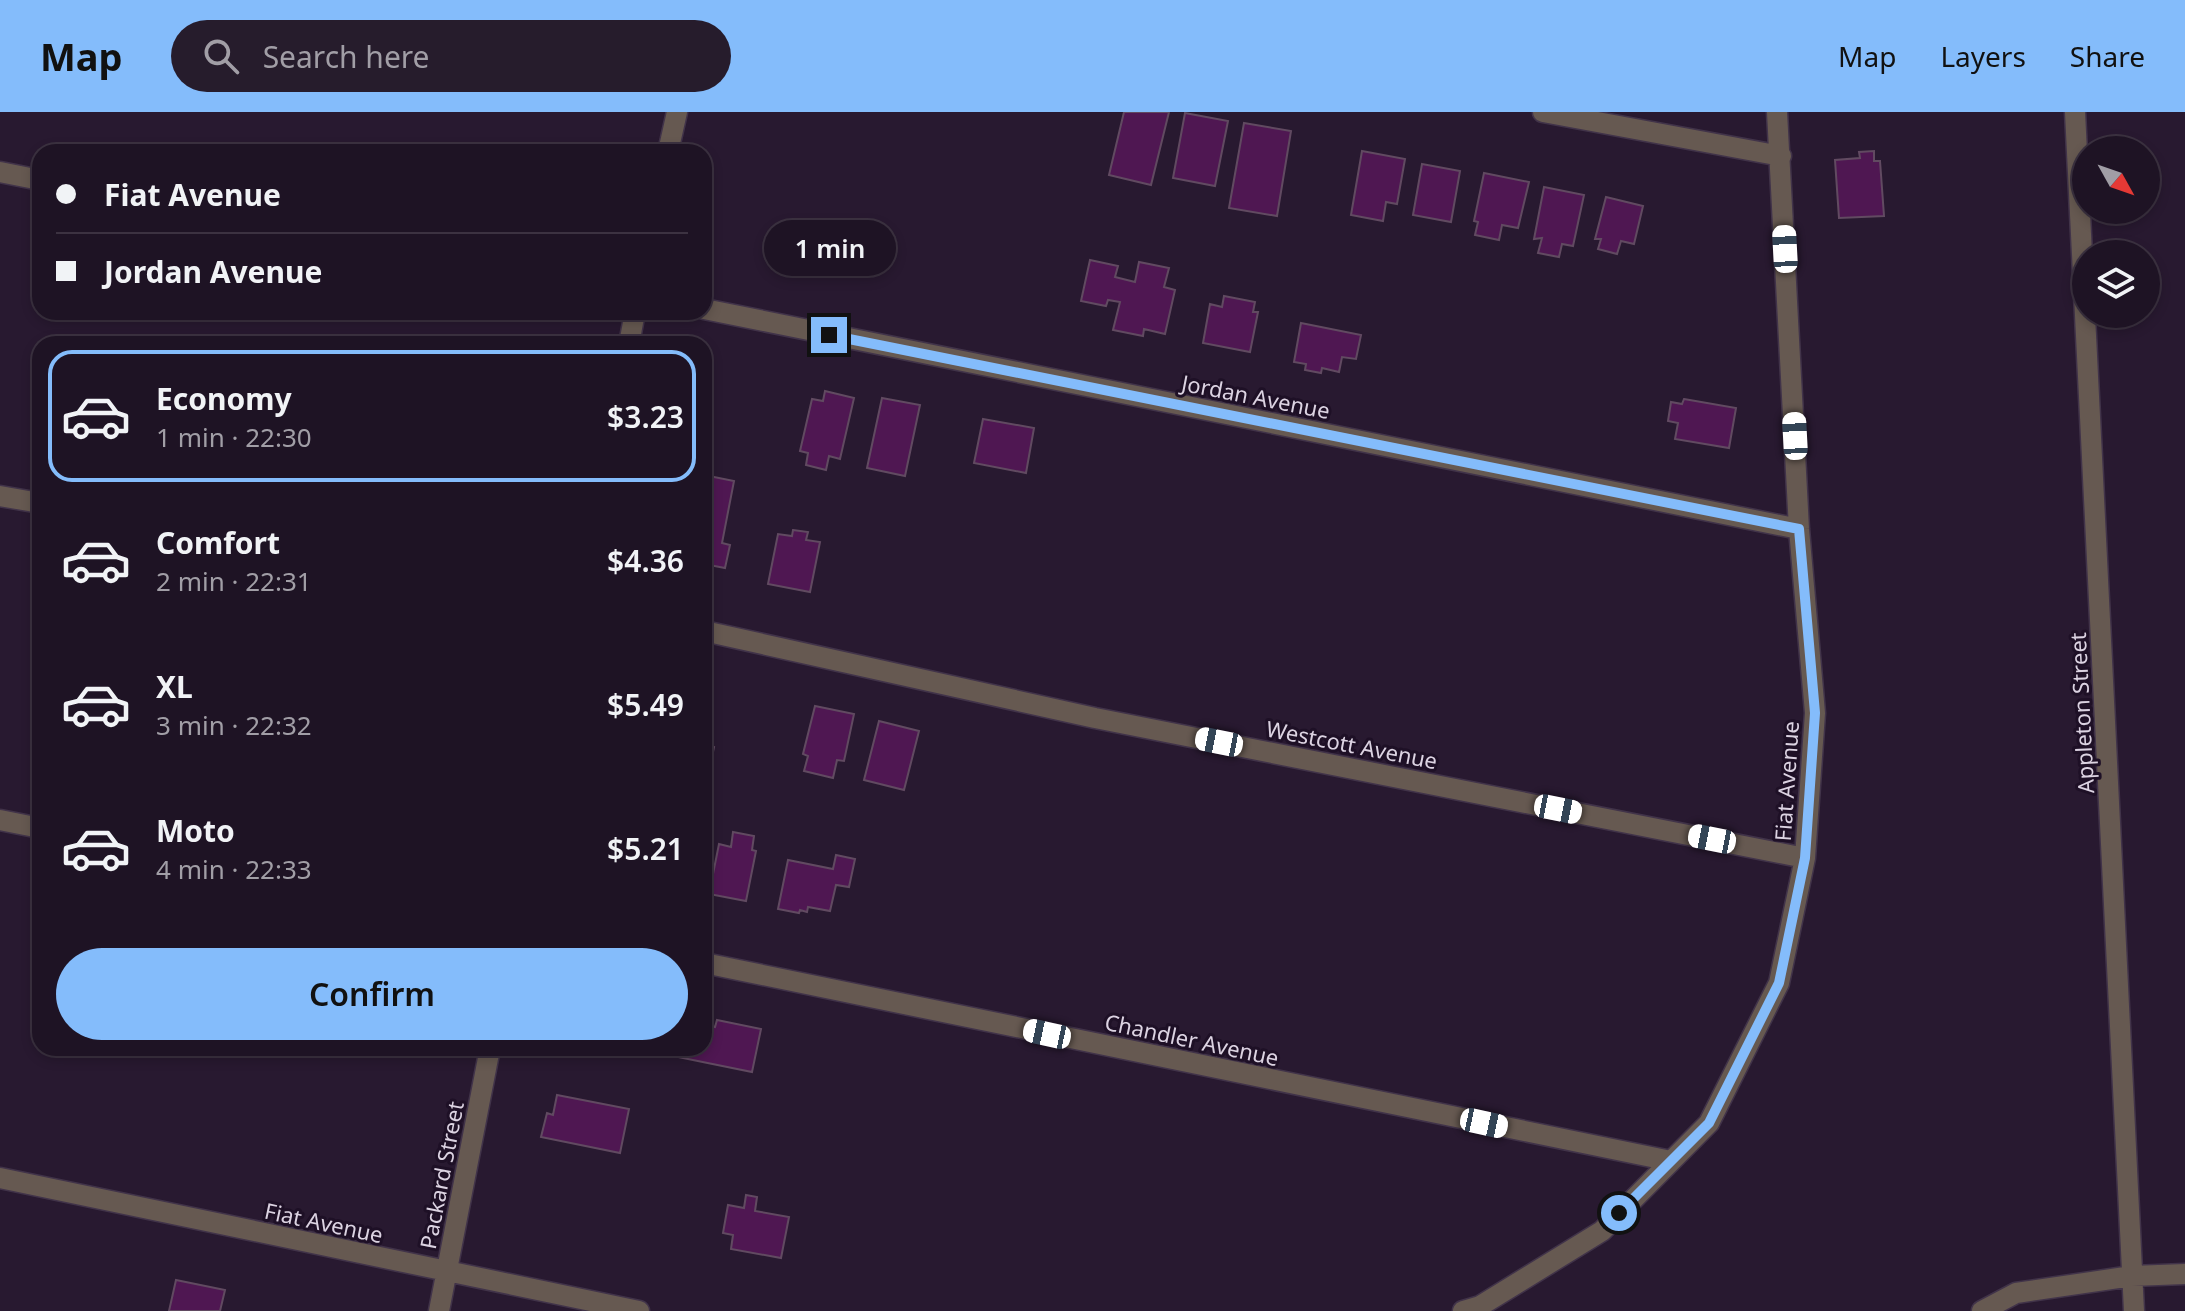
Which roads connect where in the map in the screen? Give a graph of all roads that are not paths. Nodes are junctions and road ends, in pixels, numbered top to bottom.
1 (677, 112) edge
2 (1543, 112) edge
3 (2075, 112) edge
4 (1773, 114) edge
5 (670, 144) edge
6 (1781, 156) junction
7 (0, 172) edge
8 (32, 178) edge
9 (712, 311) edge
10 (0, 496) edge
11 (32, 502) edge
12 (1799, 529) junction
13 (712, 633) edge
14 (0, 820) edge
15 (32, 826) edge
16 (1805, 858) junction
17 (712, 965) edge
18 (488, 1056) edge
19 (1671, 1161) junction
20 (0, 1178) edge
21 (447, 1273) junction
22 (2185, 1274) edge
23 (2132, 1276) junction
24 (439, 1311) edge
25 (639, 1311) edge
26 (1463, 1311) edge
27 (1982, 1311) edge
28 (2134, 1311) edge

1 - 5 street
2 - 6 street
3 - 23 street, Appleton Street
4 - 6 street, Fiat Avenue
6 - 12 street, Fiat Avenue
7 - 8 street
9 - 12 street, Jordan Avenue
10 - 11 street
12 - 16 street, Fiat Avenue
13 - 16 street, Westcott Avenue
14 - 15 street
16 - 19 street, Fiat Avenue
17 - 19 street, Chandler Avenue
18 - 21 street, Packard Street
19 - 26 street, Fiat Avenue
20 - 21 street, Fiat Avenue
21 - 24 street, Packard Street
21 - 25 street, Fiat Avenue
22 - 23 street
23 - 27 street
23 - 28 street, Appleton Street

